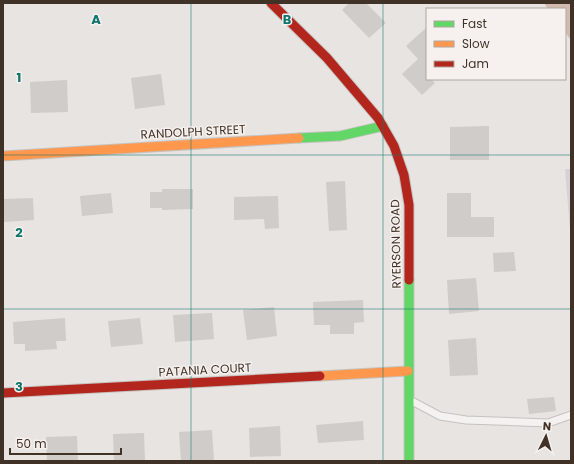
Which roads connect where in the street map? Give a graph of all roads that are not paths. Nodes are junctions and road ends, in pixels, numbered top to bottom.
1 (271, 3) edge
2 (383, 126) junction
3 (3, 156) edge
4 (408, 371) junction
5 (3, 393) edge
6 (408, 399) junction
7 (571, 415) edge
8 (409, 461) edge

1 - 2 street, RYERSON ROAD
2 - 3 street, RANDOLPH STREET
2 - 4 street, RYERSON ROAD
4 - 5 street, PATANIA COURT
4 - 6 street, RYERSON ROAD
6 - 7 lane
6 - 8 street, RYERSON ROAD

